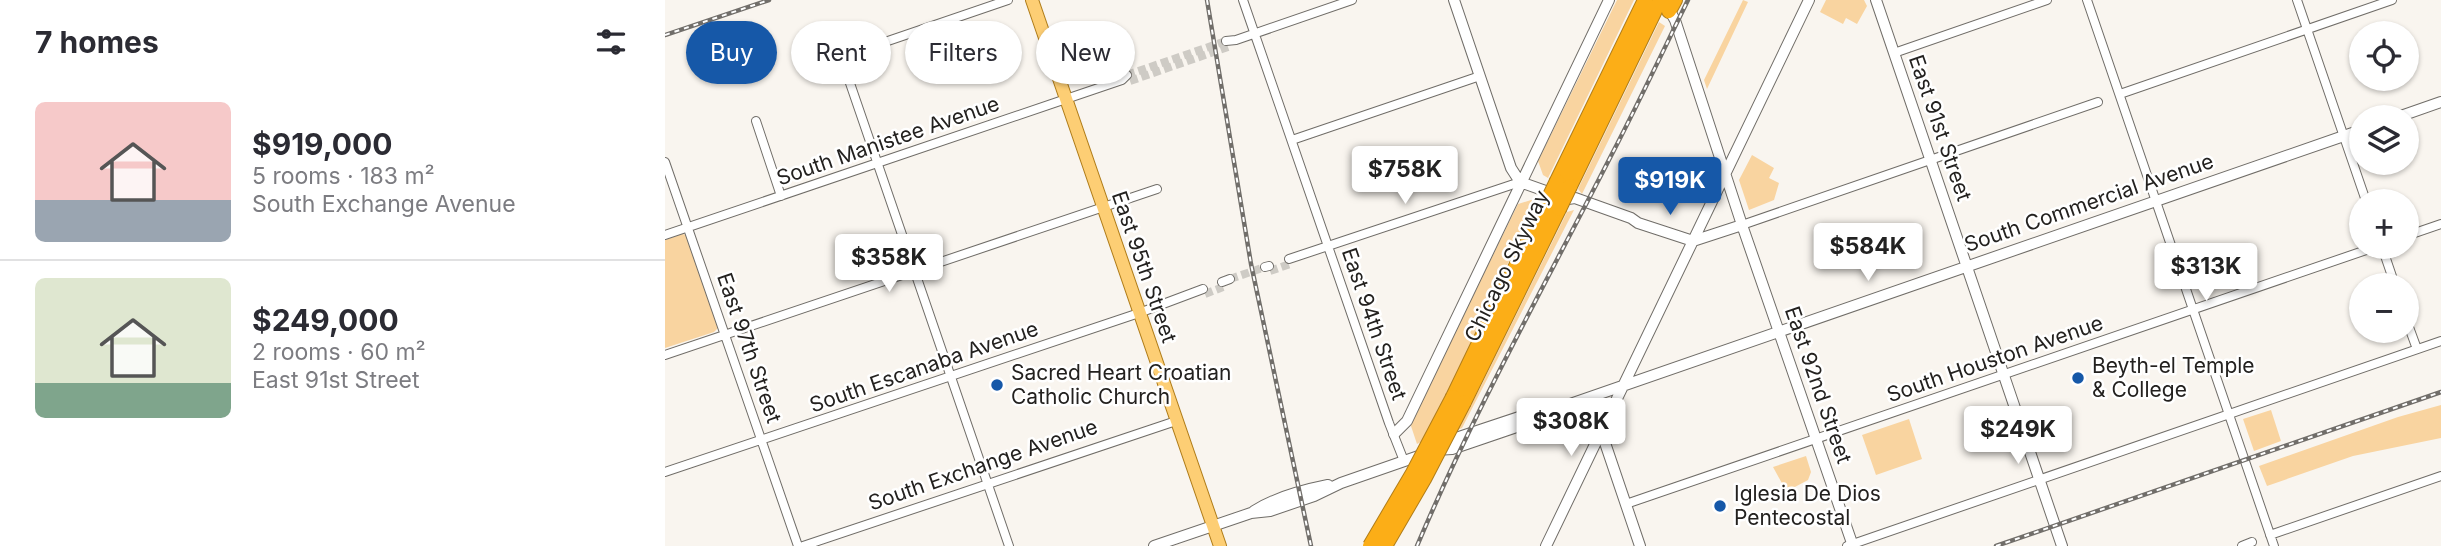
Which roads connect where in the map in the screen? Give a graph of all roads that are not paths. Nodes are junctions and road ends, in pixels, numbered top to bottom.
1 (1008, 0) edge
2 (1032, 0) edge
3 (1243, 0) edge
4 (1352, 0) edge
5 (1454, 0) edge
6 (1609, 0) edge
7 (1809, 0) edge
8 (1876, 0) edge
9 (2047, 0) edge
10 (2087, 0) edge
11 (2297, 0) edge
12 (2392, 0) edge
13 (1661, 4) edge
14 (2307, 29) junction
15 (1255, 33) junction
16 (1227, 44) tunnel mouth
17 (1894, 52) junction
18 (1480, 76) junction
19 (1110, 84) edge
20 (2120, 94) junction
21 (1066, 99) junction
22 (2098, 102) dead end
23 (2441, 102) edge
24 (2419, 110) edge
25 (756, 121) dead end
26 (2349, 134) edge
27 (2344, 136) junction
28 (1291, 140) junction
29 (1930, 160) junction
30 (665, 162) edge
31 (877, 163) junction
32 (1725, 173) junction
33 (1520, 183) junction
34 (1157, 189) dead end
35 (2362, 189) edge
36 (781, 196) junction
37 (1560, 196) junction
38 (2155, 201) junction
39 (1104, 207) junction
40 (2441, 224) edge
41 (1742, 225) junction
42 (688, 227) junction
43 (2419, 232) edge
44 (665, 235) edge
45 (1693, 242) junction
46 (1329, 248) junction
47 (2349, 256) edge
48 (1290, 262) tunnel mouth
49 (1967, 266) junction
50 (914, 271) junction
51 (1204, 291) tunnel mouth
52 (2193, 310) junction
53 (1139, 313) junction
54 (1779, 331) junction
55 (726, 334) junction
56 (2441, 341) edge
57 (2415, 343) edge
58 (2417, 349) junction
59 (665, 355) edge
60 (2004, 375) junction
61 (950, 376) junction
62 (1622, 386) junction
63 (1458, 399) junction
64 (2229, 415) junction
65 (1176, 421) junction
66 (1601, 431) junction
67 (1394, 434) junction
68 (1816, 439) junction
69 (762, 440) junction
70 (1404, 461) junction
71 (665, 472) edge
72 (2441, 476) edge
73 (2040, 480) junction
74 (987, 483) junction
75 (1626, 504) junction
76 (1213, 526) junction
77 (2270, 535) junction
78 (2252, 542) dead end
79 (1851, 545) edge
80 (800, 546) edge
81 (1009, 546) edge
82 (1154, 546) edge
83 (1220, 546) edge
84 (1370, 546) edge
85 (1385, 546) edge
86 (1546, 546) edge
87 (1640, 546) edge
88 (2062, 546) edge
89 (2242, 546) edge
90 (2274, 546) edge

1 - 31 street
2 - 21 main road, East 95th Street
3 - 15 street, East 94th Street
4 - 15 street
5 - 18 street
6 - 33 street
7 - 32 street
8 - 17 street, East 91st Street
9 - 17 street
10 - 20 street
11 - 14 street
12 - 14 street
13 - 32 street, East 92nd Street
13 - 37 highway, Chicago Skyway
14 - 20 street
14 - 27 street
15 - 16 street
15 - 28 street, East 94th Street
17 - 29 street, East 91st Street
18 - 28 street
18 - 33 street
19 - 21 street, South Manistee Avenue
20 - 38 street
21 - 31 street, South Manistee Avenue
21 - 39 main road, East 95th Street
22 - 29 street
23 - 24 street
25 - 36 street
26 - 27 street, South Commercial Avenue
27 - 35 street
27 - 38 street, South Commercial Avenue
28 - 46 street, East 94th Street
29 - 41 street
29 - 49 street, East 91st Street
30 - 42 street, East 97th Street
31 - 36 street, South Manistee Avenue
31 - 50 street
32 - 41 street, East 92nd Street
32 - 45 street
33 - 37 street
33 - 46 street
33 - 67 street
34 - 39 street
36 - 42 street, South Manistee Avenue
37 - 45 street
37 - 63 highway, Chicago Skyway
38 - 49 street, South Commercial Avenue
38 - 52 street
39 - 50 street
39 - 53 main road, East 95th Street
40 - 43 street
41 - 45 street
41 - 54 street, East 92nd Street
42 - 44 street, South Manistee Avenue
42 - 55 street, East 97th Street
45 - 62 street
46 - 48 street
46 - 67 street, East 94th Street
47 - 52 street, South Houston Avenue
49 - 54 street, South Commercial Avenue
49 - 60 street, East 91st Street
50 - 55 street
50 - 61 street
51 - 53 street, South Escanaba Avenue
52 - 60 street, South Houston Avenue
52 - 64 street
53 - 61 street, South Escanaba Avenue
53 - 65 main road, East 95th Street
54 - 62 street, South Commercial Avenue
54 - 68 street, East 92nd Street
55 - 59 street
55 - 69 street, East 97th Street
56 - 58 street
57 - 58 street
58 - 64 street
60 - 68 street, South Houston Avenue
60 - 73 street, East 91st Street
61 - 69 street, South Escanaba Avenue
61 - 74 street
62 - 66 street
62 - 70 street, South Commercial Avenue
63 - 84 highway, Chicago Skyway, bridge
63 - 85 highway, Chicago Skyway, bridge
64 - 73 street
64 - 77 street
65 - 74 street, South Exchange Avenue
65 - 76 main road, East 95th Street
66 - 75 street
66 - 86 street
67 - 70 street, East 94th Street
68 - 75 street, South Houston Avenue
68 - 79 street, East 92nd Street
69 - 71 street, South Escanaba Avenue
69 - 80 street, East 97th Street
70 - 76 street, South Commercial Avenue
72 - 77 street
73 - 79 street
73 - 88 street, East 91st Street
74 - 80 street, South Exchange Avenue
74 - 81 street
75 - 87 street
76 - 82 street, South Commercial Avenue
76 - 83 main road, East 95th Street
77 - 90 street
78 - 89 street

